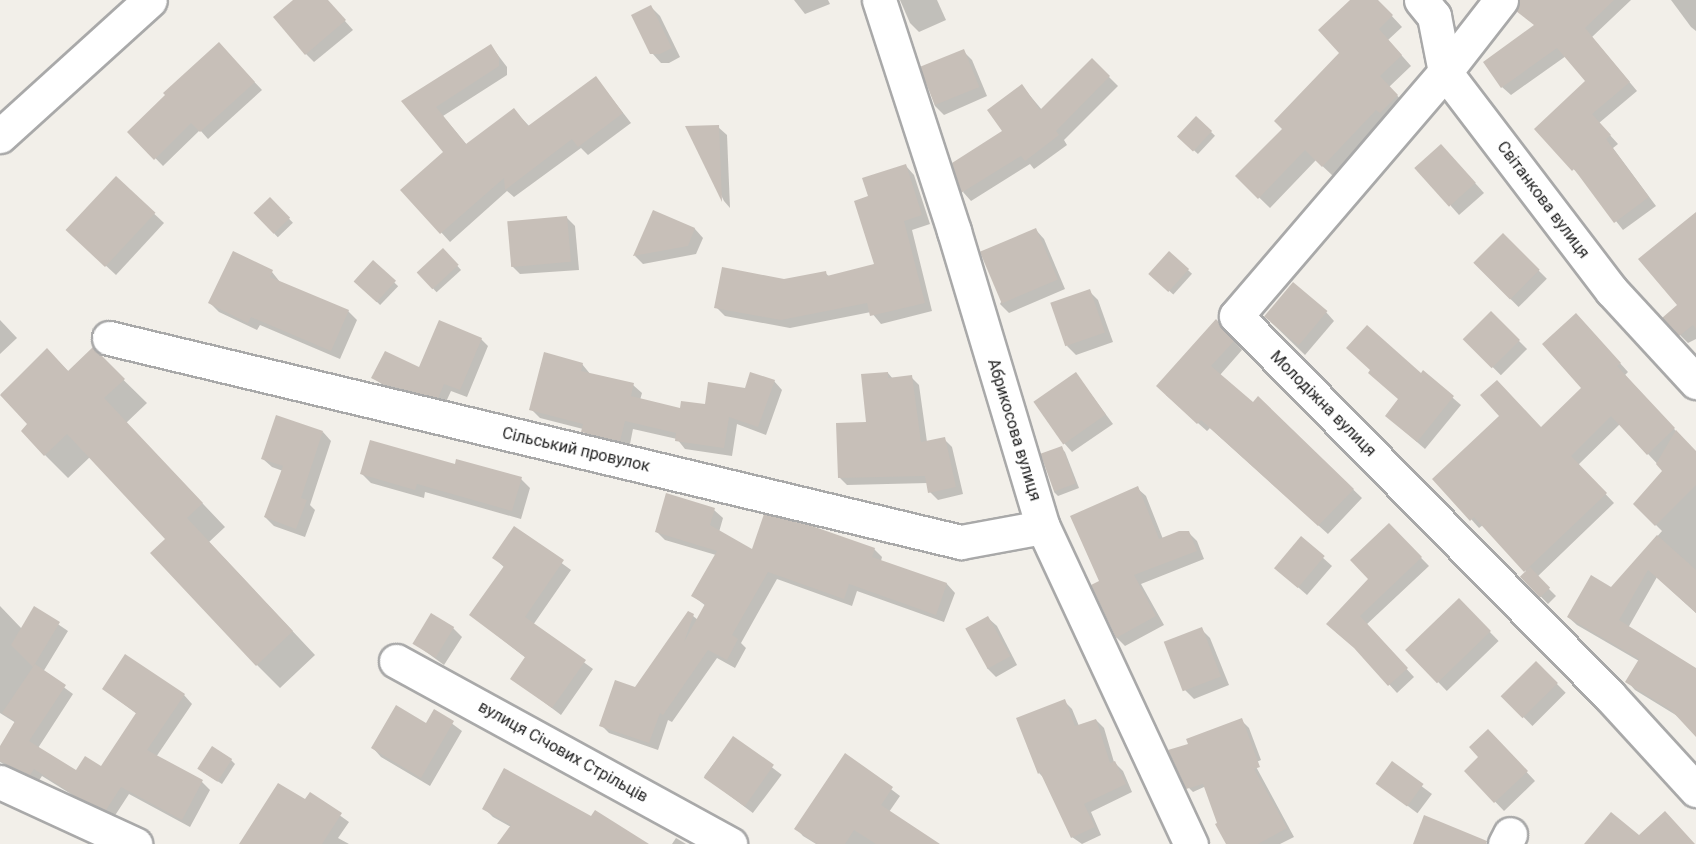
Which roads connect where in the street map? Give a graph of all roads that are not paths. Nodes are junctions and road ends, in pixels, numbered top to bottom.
1 (150, 0) edge
2 (879, 0) edge
3 (1421, 0) edge
4 (1501, 0) edge
5 (1445, 72) junction
6 (0, 136) edge
7 (109, 338) dead end
8 (1696, 382) edge
9 (1043, 527) junction
10 (396, 661) dead end
11 (0, 782) edge
12 (1696, 790) edge
13 (135, 844) edge
14 (730, 844) edge
15 (1191, 844) edge

1 - 6 street
2 - 9 street, Абрикосова вулиця
3 - 5 street, Світанкова вулиця
4 - 5 street, Молодіжна вулиця
5 - 8 street, Світанкова вулиця
5 - 12 street, Молодіжна вулиця
7 - 9 street, Сільський провулок
9 - 15 street, Абрикосова вулиця
10 - 14 street, вулиця Січових Стрільців
11 - 13 street

